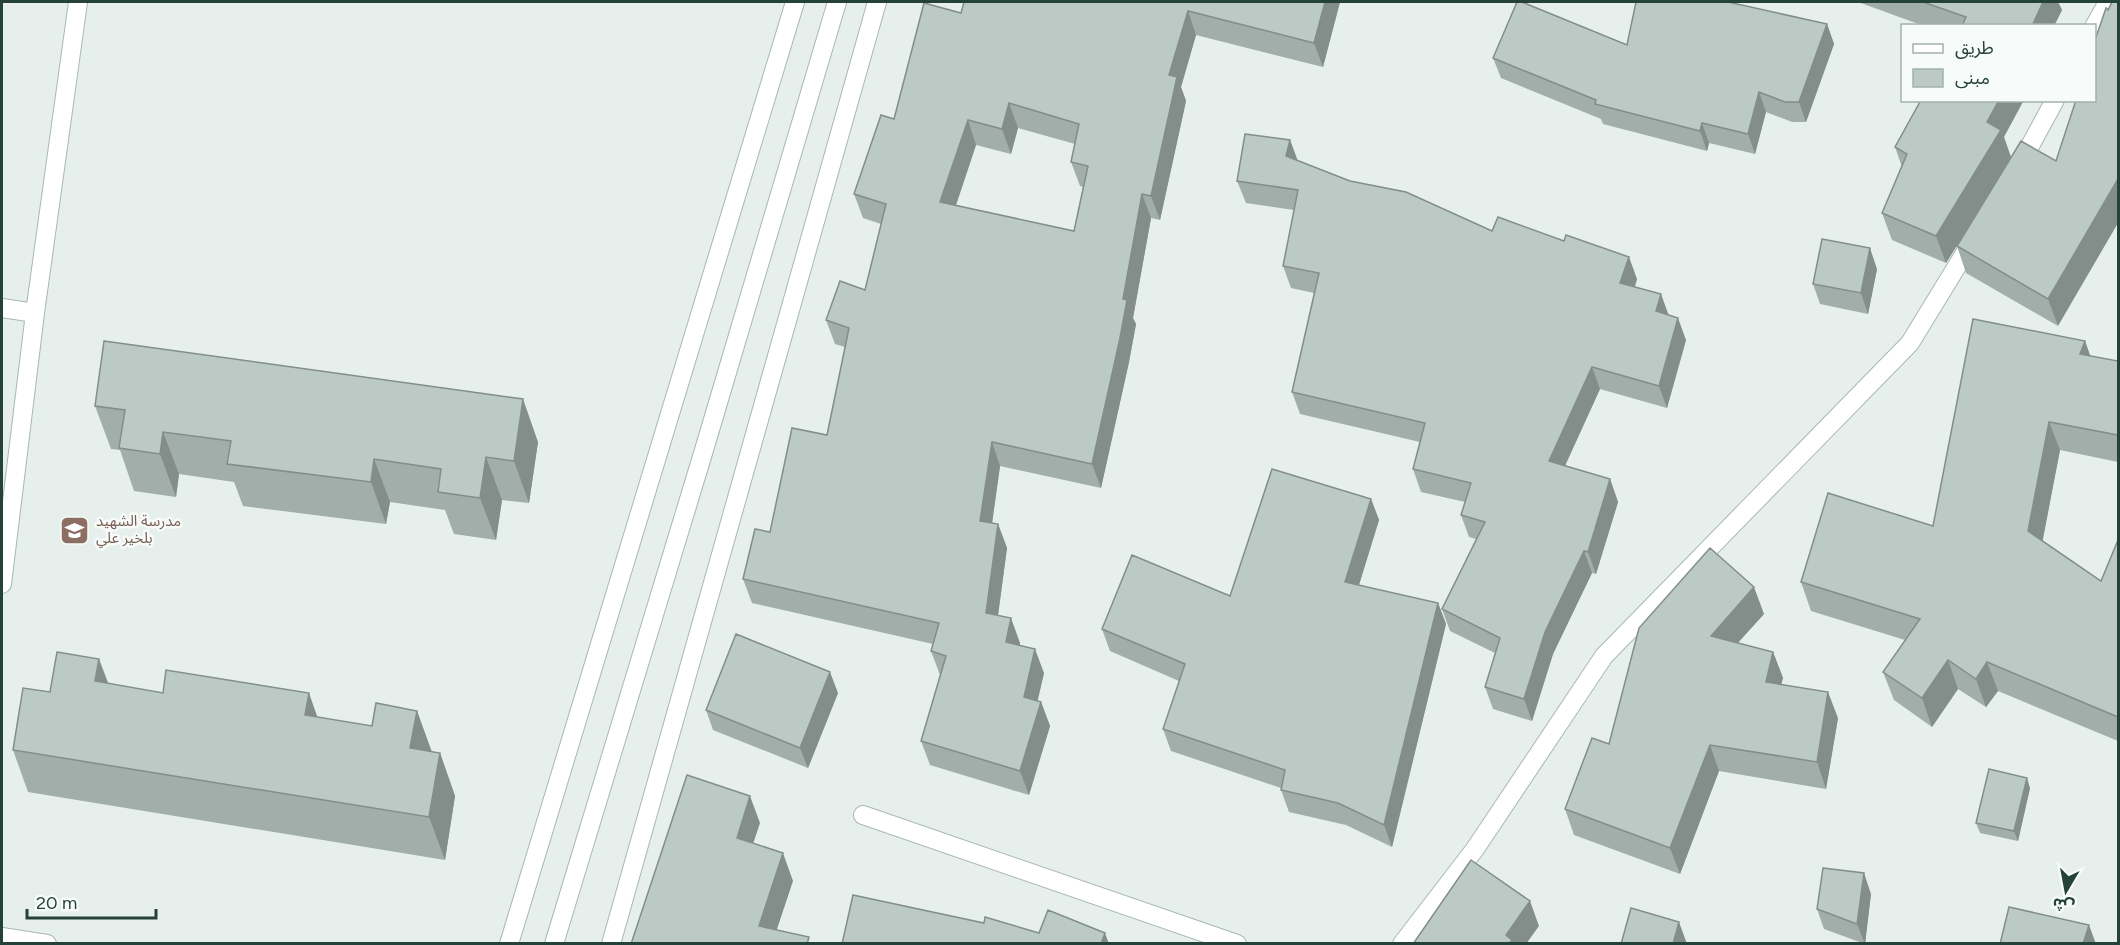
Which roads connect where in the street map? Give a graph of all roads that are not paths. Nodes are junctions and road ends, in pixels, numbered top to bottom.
1 (78, 2) edge
2 (795, 2) edge
3 (837, 2) edge
4 (877, 2) edge
5 (2108, 2) edge
6 (2096, 24) edge
7 (2054, 102) edge
8 (2007, 185) edge
9 (1983, 225) edge
10 (2, 308) edge
11 (35, 313) junction
12 (2, 584) edge
13 (863, 815) dead end
14 (2, 937) edge
15 (47, 944) edge
16 (509, 944) edge
17 (554, 944) edge
18 (611, 944) edge
19 (1237, 944) edge
20 (1402, 944) edge

1 - 11 street
2 - 16 street
3 - 17 street
4 - 18 street
5 - 6 street
7 - 8 street
9 - 20 street
10 - 11 street
11 - 12 street
13 - 19 street
14 - 15 street

